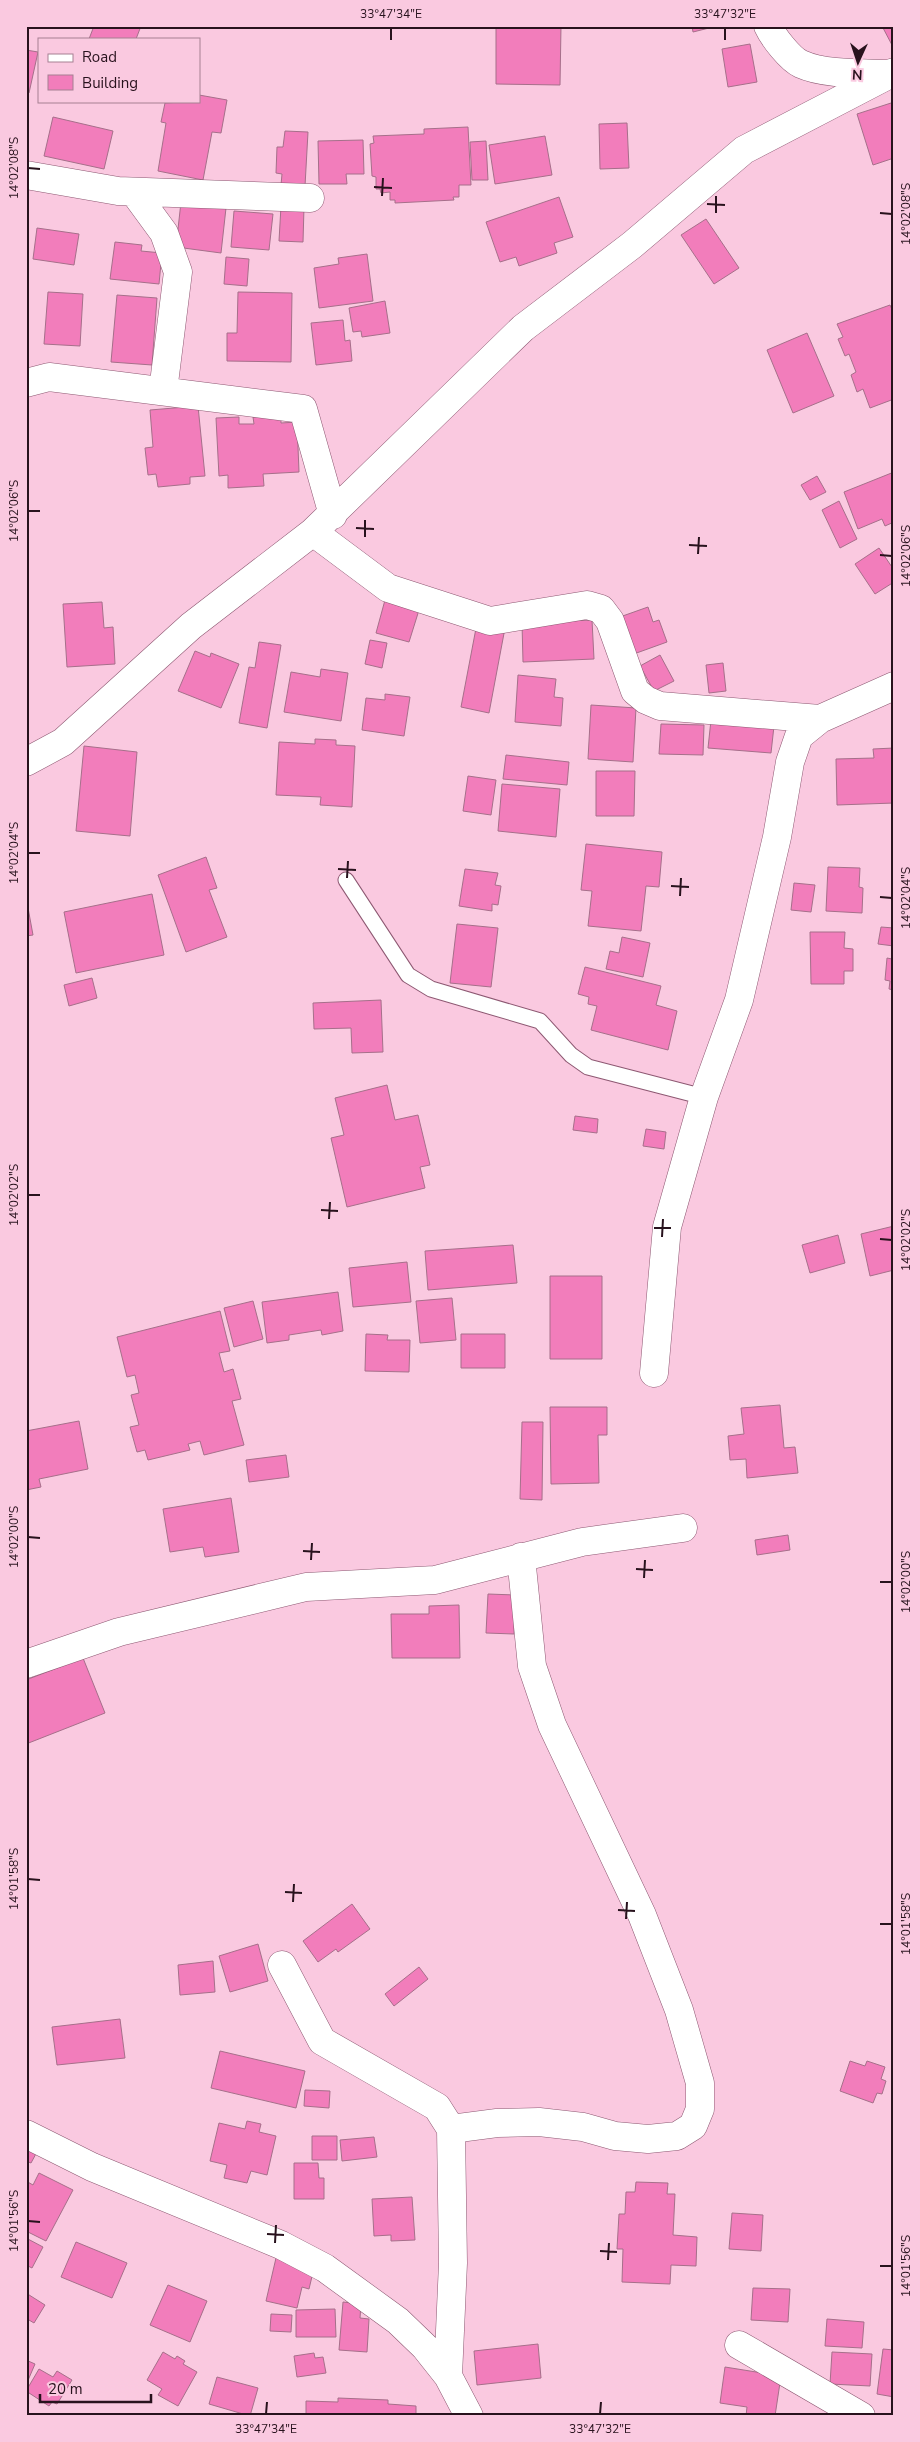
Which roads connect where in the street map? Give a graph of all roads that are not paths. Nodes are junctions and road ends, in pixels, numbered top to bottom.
1 (768, 26) edge
2 (892, 73) edge
3 (26, 175) edge
4 (134, 192) junction
5 (310, 198) dead end
6 (26, 383) edge
7 (164, 391) junction
8 (323, 523) junction
9 (894, 686) edge
10 (820, 719) junction
11 (26, 762) edge
12 (346, 880) dead end
13 (704, 1096) junction
14 (654, 1374) dead end
15 (683, 1528) dead end
16 (521, 1557) junction
17 (26, 1664) edge
18 (282, 1965) dead end
19 (451, 2130) junction
20 (26, 2134) edge
21 (739, 2345) dead end
22 (448, 2376) junction
23 (469, 2416) edge
24 (861, 2416) edge

1 - 2 street
2 - 8 street
3 - 4 street
4 - 5 street
4 - 7 street
6 - 7 street
7 - 8 street
8 - 10 street
8 - 11 street
9 - 10 street
10 - 13 street
12 - 13 lane
13 - 14 street
15 - 16 street
16 - 17 street
16 - 19 street
18 - 19 street
19 - 22 street
20 - 22 street
21 - 24 street
22 - 23 street

